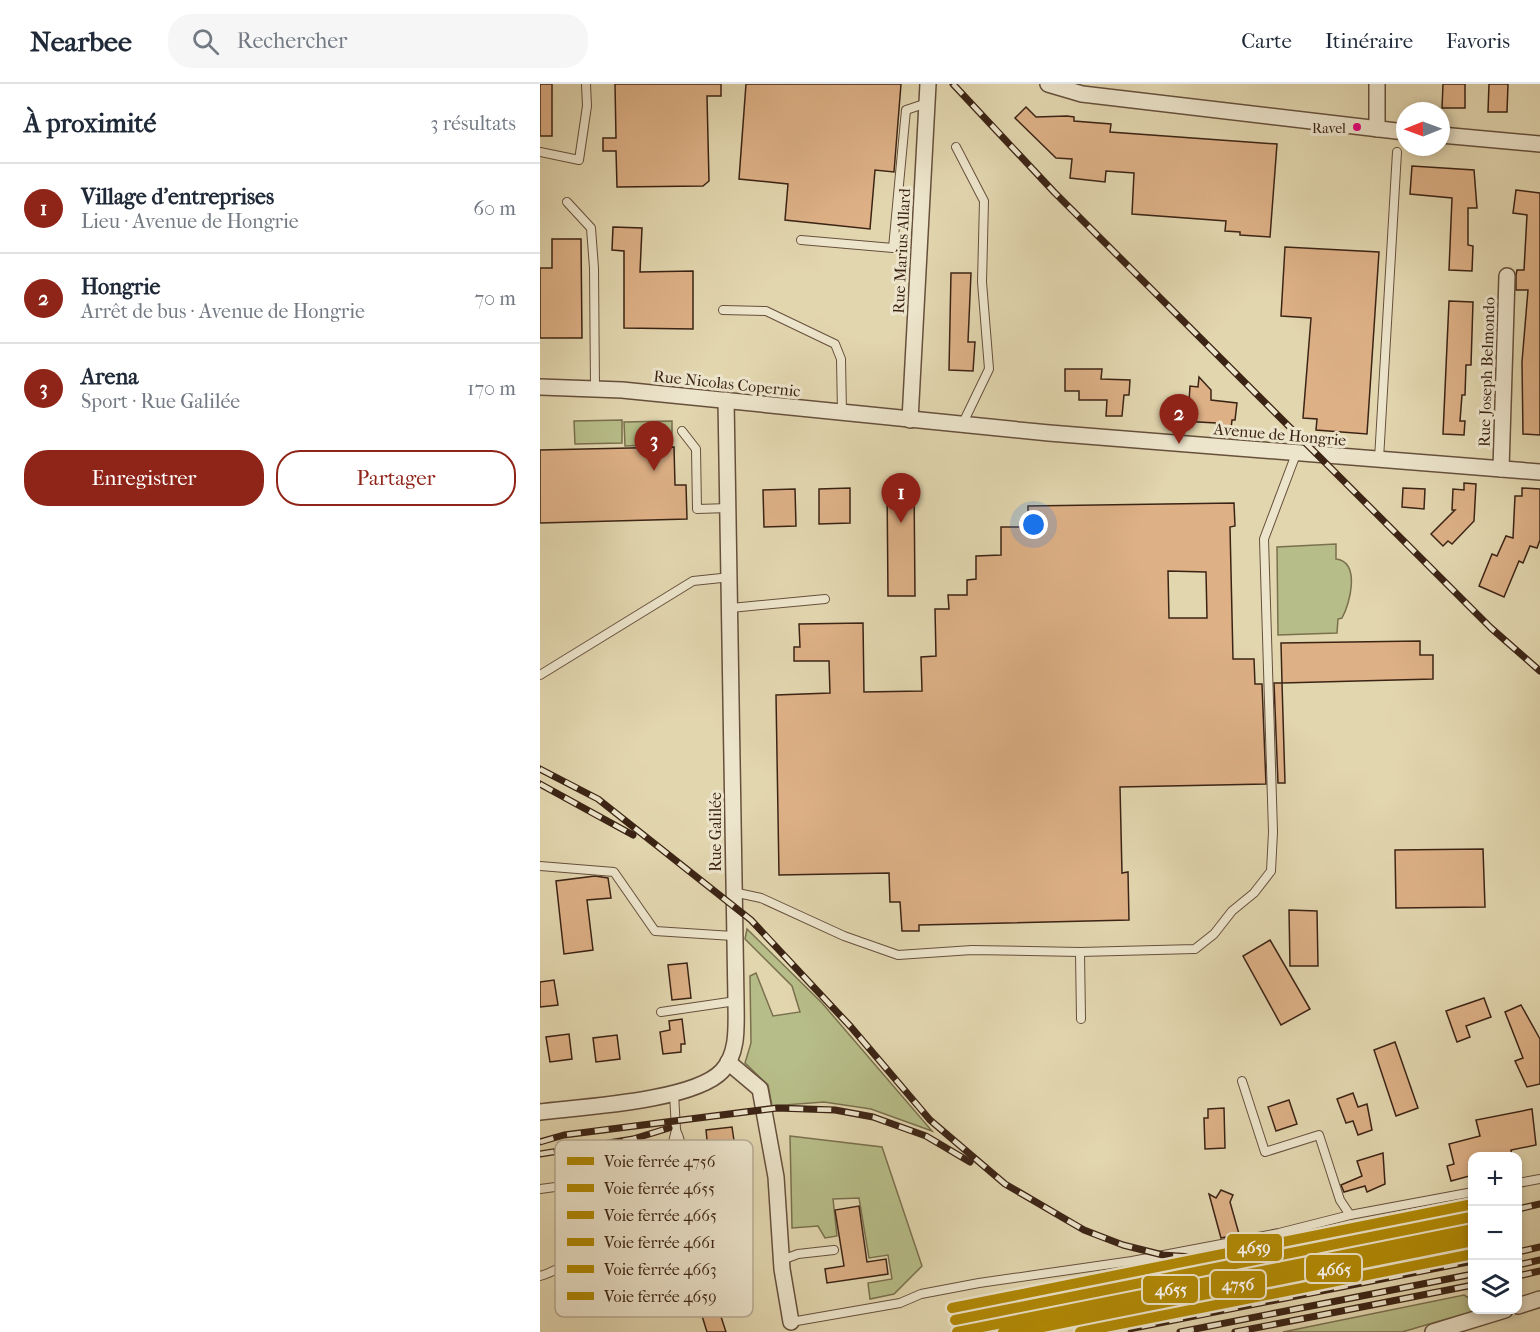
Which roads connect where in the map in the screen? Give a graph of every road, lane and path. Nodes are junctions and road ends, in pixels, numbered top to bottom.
1 (586, 84) edge
2 (928, 84) edge
3 (1048, 84) edge
4 (1377, 84) edge
5 (927, 103) junction
6 (1377, 129) junction
7 (1396, 131) edge
8 (1450, 136) edge
9 (1540, 144) edge
10 (956, 147) dead end
11 (540, 152) edge
12 (1397, 156) edge
13 (567, 202) dead end
14 (801, 240) dead end
15 (1507, 276) dead end
16 (723, 310) dead end
17 (540, 387) edge
18 (595, 389) junction
19 (726, 400) junction
20 (842, 413) junction
21 (910, 420) junction
22 (962, 425) junction
23 (682, 431) dead end
24 (1296, 454) junction
25 (1379, 459) junction
26 (1501, 469) junction
27 (1540, 472) edge
28 (729, 508) junction
29 (731, 577) junction
30 (825, 599) dead end
31 (731, 608) junction
32 (540, 675) edge
33 (540, 866) edge
34 (733, 892) junction
35 (734, 936) junction
36 (1080, 952) junction
37 (736, 1001) junction
38 (661, 1012) dead end
39 (1082, 1019) dead end
40 (728, 1062) junction
41 (1242, 1082) dead end
42 (674, 1093) junction
43 (540, 1112) edge
44 (676, 1130) junction
45 (674, 1140) edge
46 (681, 1140) edge
47 (1540, 1179) edge
48 (1522, 1183) edge
49 (555, 1188) edge
50 (540, 1190) edge
51 (1468, 1193) edge
52 (1350, 1215) junction
53 (834, 1250) dead end
54 (782, 1260) junction
55 (555, 1271) edge
56 (540, 1276) edge
57 (1540, 1299) edge
58 (1522, 1305) edge
59 (1492, 1314) edge
60 (791, 1322) joint
61 (1433, 1332) edge

1 - 11 lane
2 - 5 street, Rue Marius Allard
3 - 6 street
4 - 6 street
5 - 14 lane
5 - 21 street, Rue Marius Allard
6 - 7 street
8 - 9 street
10 - 22 lane
12 - 25 lane
13 - 18 lane
15 - 26 street, Rue Joseph Belmondo
16 - 20 lane
17 - 18 street, Rue Nicolas Copernic
18 - 19 street, Rue Nicolas Copernic
19 - 20 street, Rue Nicolas Copernic
19 - 28 street, Rue Galilée
20 - 21 street, Rue Nicolas Copernic
21 - 22 street, Avenue de Hongrie
22 - 24 street, Avenue de Hongrie
23 - 28 lane
24 - 25 street, Avenue de Hongrie
24 - 36 lane
25 - 26 street, Avenue de Hongrie
26 - 27 street, Avenue de Hongrie
28 - 29 street, Rue Galilée
29 - 31 street, Rue Galilée
29 - 32 lane
30 - 31 lane
31 - 34 street, Rue Galilée
33 - 35 lane
34 - 35 street, Rue Galilée
34 - 36 lane
35 - 37 street, Rue Galilée
36 - 39 lane
37 - 38 lane
37 - 40 street, Rue Galilée
40 - 42 street
40 - 54 street
41 - 52 lane
42 - 43 street
42 - 44 lane
44 - 45 lane
44 - 46 lane
47 - 48 lane
49 - 50 lane
51 - 52 lane
52 - 60 lane
53 - 54 lane
54 - 60 street
55 - 56 lane
57 - 58 street
59 - 61 street

